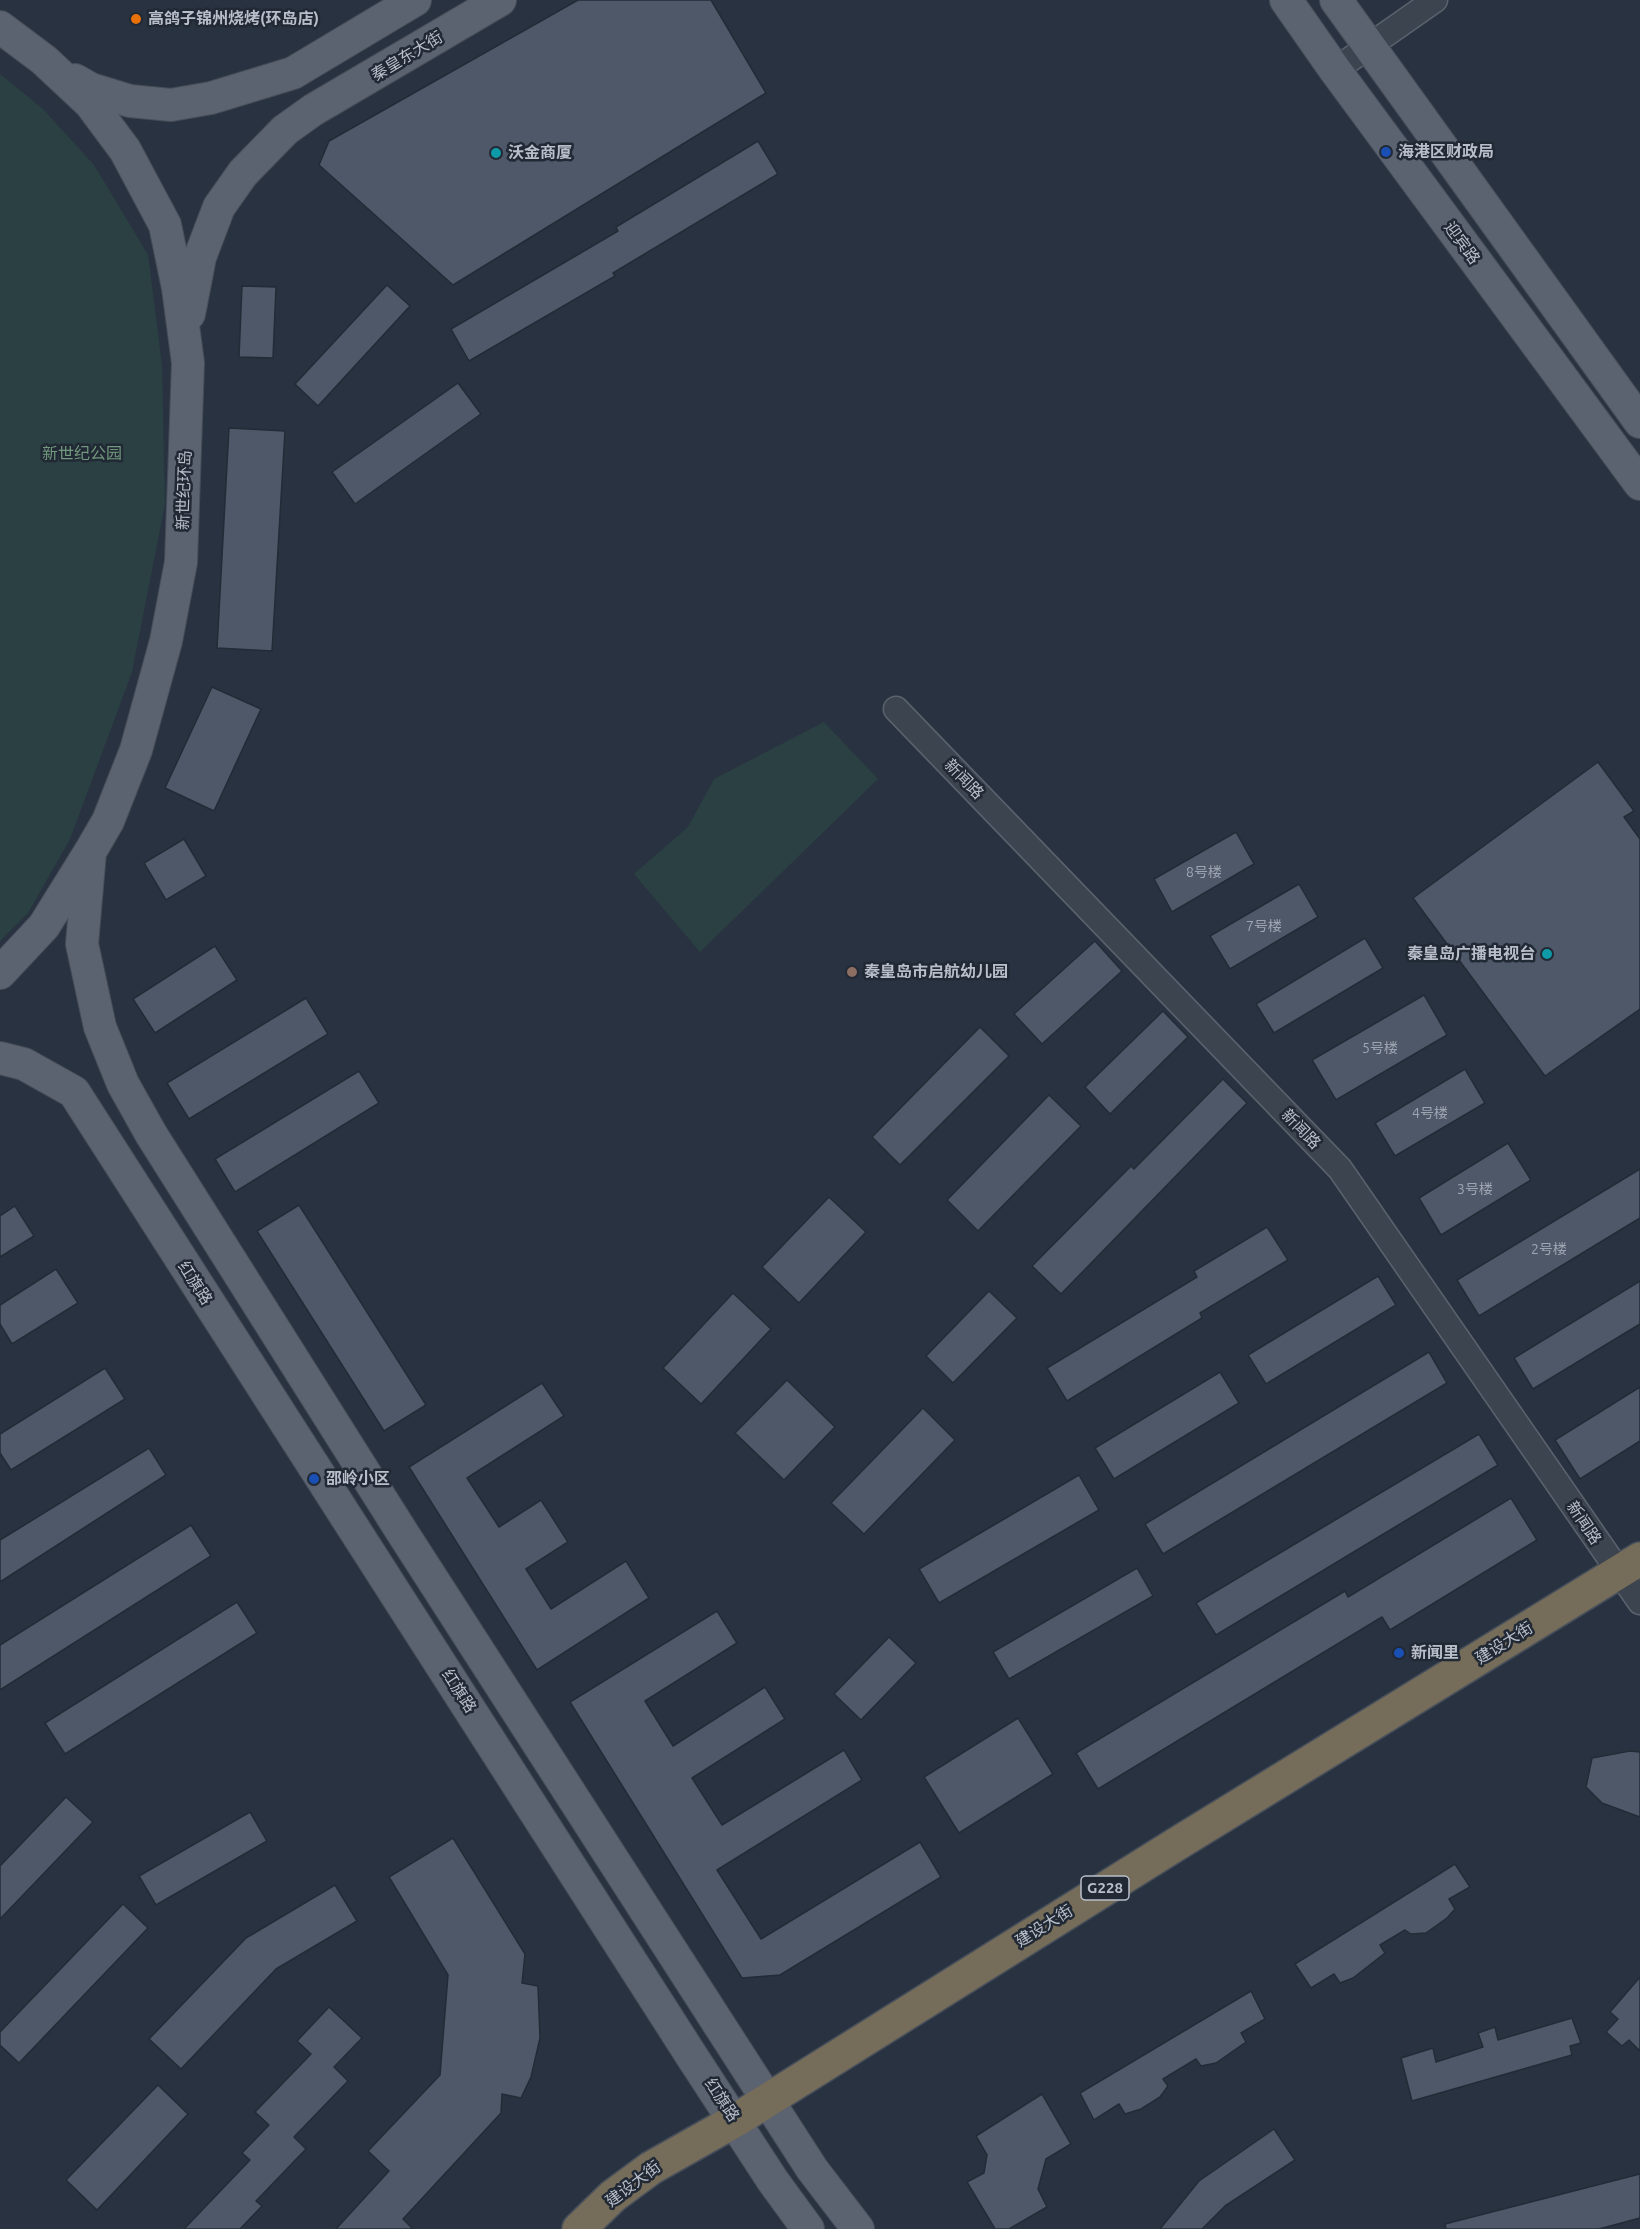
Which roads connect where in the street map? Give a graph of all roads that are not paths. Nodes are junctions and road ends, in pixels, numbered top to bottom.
1 (415, 0) edge
2 (500, 0) edge
3 (1286, 0) edge
4 (1336, 0) edge
5 (1435, 0) edge
6 (0, 27) edge
7 (1368, 45) junction
8 (44, 60) junction
9 (1335, 70) junction
10 (188, 363) junction
11 (1640, 422) edge
12 (1640, 484) edge
13 (896, 709) dead end
14 (90, 852) junction
15 (0, 973) edge
16 (0, 1058) edge
17 (1629, 1566) edge
18 (1640, 1602) edge
19 (768, 2099) junction
20 (736, 2120) junction
21 (579, 2229) edge
22 (808, 2229) edge
23 (858, 2229) edge

1 - 8 main road
2 - 10 main road, 秦皇东大街
3 - 9 main road, 迎宾路
4 - 7 main road
5 - 7 street
6 - 8 main road, 新世纪环岛
7 - 9 street
7 - 11 main road
8 - 10 main road, 新世纪环岛
9 - 12 main road, 迎宾路
10 - 14 main road, 新世纪环岛
13 - 17 street, 新闻路
14 - 15 main road, 新世纪环岛
14 - 19 main road
16 - 20 main road, 红旗路
17 - 18 street, 新闻路
17 - 19 highway, 建设大街 / G228
19 - 20 highway, 建设大街 / G228
19 - 23 main road
20 - 21 highway, 建设大街 / G228
20 - 22 main road, 红旗路

